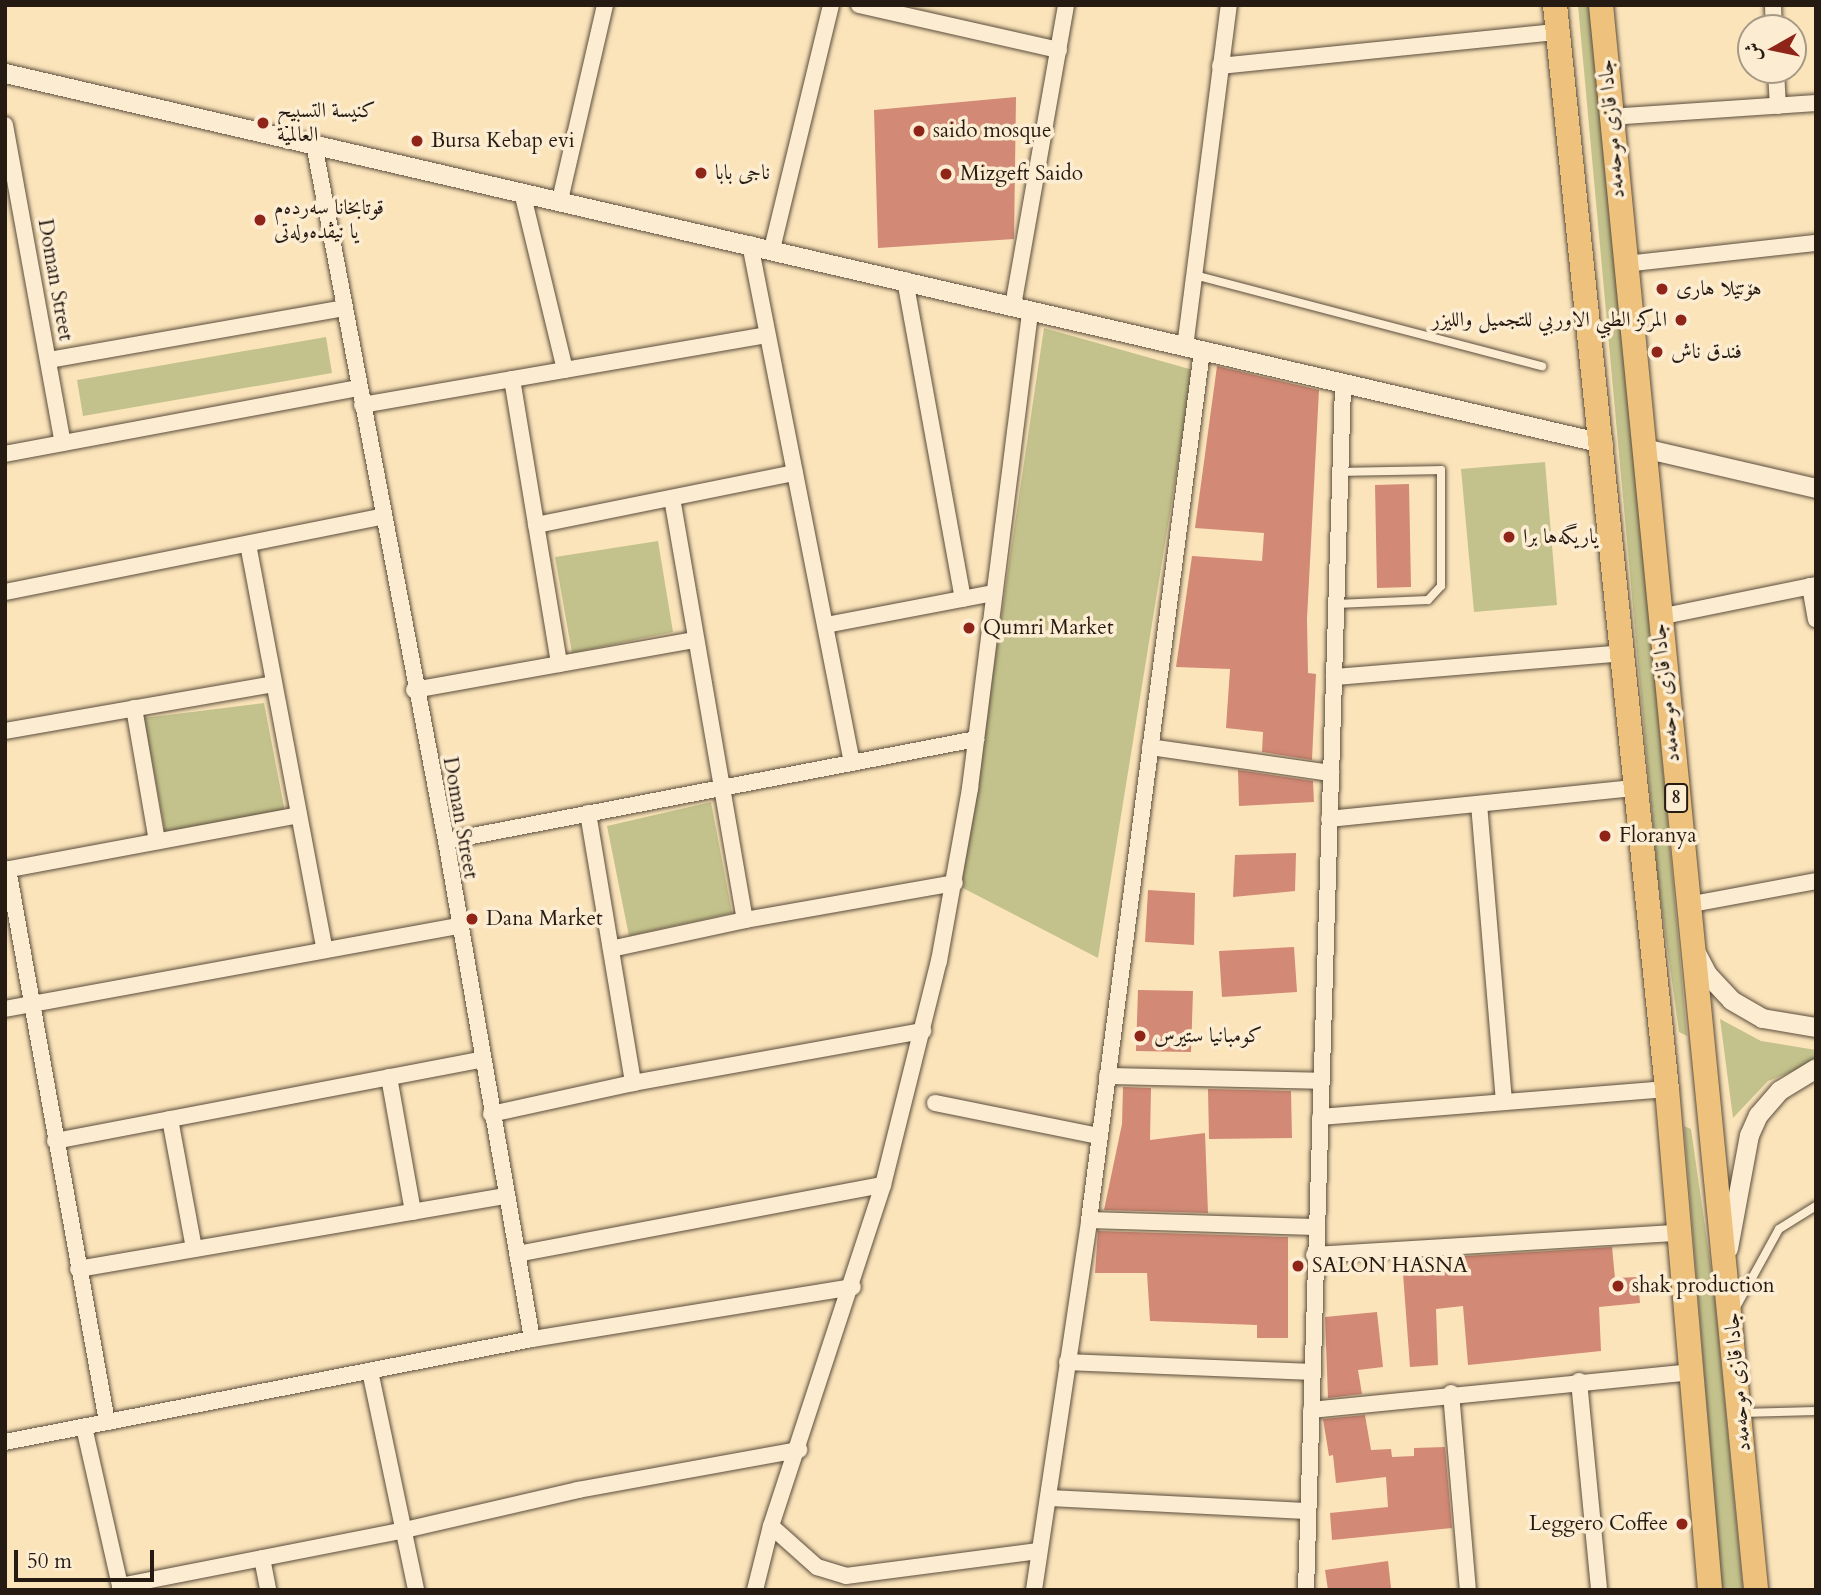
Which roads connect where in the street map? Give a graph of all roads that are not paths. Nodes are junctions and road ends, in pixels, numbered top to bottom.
1 (605, 5) edge
2 (831, 5) edge
3 (859, 5) edge
4 (1066, 5) edge
5 (1229, 5) edge
6 (1555, 5) edge
7 (1601, 5) edge
8 (1557, 32) junction
9 (1059, 50) junction
10 (1220, 66) junction
11 (5, 73) edge
12 (1777, 84) edge
13 (1816, 103) edge
14 (1778, 106) junction
15 (1610, 117) junction
16 (5, 125) edge
17 (314, 144) junction
18 (522, 192) junction
19 (560, 200) junction
20 (750, 244) junction
21 (1815, 244) edge
22 (772, 249) junction
23 (1816, 255) edge
24 (1625, 264) junction
25 (1194, 275) junction
26 (905, 280) junction
27 (344, 308) junction
28 (1022, 308) junction
29 (767, 335) junction
30 (1194, 349) junction
31 (49, 360) junction
32 (1542, 366) dead end
33 (565, 370) junction
34 (512, 379) junction
35 (1343, 384) junction
36 (359, 388) junction
37 (362, 405) junction
38 (63, 443) junction
39 (1603, 443) junction
40 (1643, 448) junction
41 (5, 454) edge
42 (1340, 472) junction
43 (795, 473) junction
44 (1816, 488) edge
45 (671, 498) junction
46 (382, 517) junction
47 (536, 526) junction
48 (248, 544) junction
49 (1813, 585) edge
50 (5, 592) edge
51 (994, 593) junction
52 (963, 599) junction
53 (1336, 604) junction
54 (1659, 617) junction
55 (1816, 619) edge
56 (826, 625) junction
57 (696, 640) junction
58 (1623, 653) junction
59 (559, 664) junction
60 (1334, 677) junction
61 (274, 684) junction
62 (414, 690) junction
63 (134, 708) junction
64 (5, 731) edge
65 (976, 739) junction
66 (1150, 747) junction
67 (852, 763) junction
68 (1331, 773) junction
69 (723, 788) junction
70 (1635, 788) junction
71 (1479, 804) junction
72 (588, 813) junction
73 (299, 815) junction
74 (1329, 819) junction
75 (157, 841) junction
76 (446, 841) junction
77 (7, 869) edge
78 (1816, 881) edge
79 (955, 883) junction
80 (1687, 905) junction
81 (745, 920) junction
82 (457, 926) junction
83 (1691, 942) junction
84 (611, 949) junction
85 (325, 950) junction
86 (29, 1004) junction
87 (5, 1009) edge
88 (1816, 1027) edge
89 (923, 1031) junction
90 (1702, 1041) junction
91 (1662, 1044) junction
92 (481, 1060) junction
93 (1816, 1069) edge
94 (1107, 1076) junction
95 (389, 1077) junction
96 (1322, 1081) junction
97 (633, 1083) junction
98 (1667, 1088) junction
99 (1504, 1101) junction
100 (935, 1103) dead end
101 (491, 1114) junction
102 (1320, 1117) junction
103 (170, 1119) junction
104 (1099, 1136) junction
105 (55, 1141) junction
106 (884, 1185) junction
107 (506, 1196) junction
108 (1816, 1206) edge
109 (413, 1212) junction
110 (1089, 1220) junction
111 (1315, 1227) junction
112 (1678, 1233) junction
113 (194, 1249) junction
114 (517, 1254) junction
115 (1314, 1255) junction
116 (1726, 1256) junction
117 (78, 1269) junction
118 (853, 1287) junction
119 (1732, 1314) junction
120 (532, 1339) junction
121 (1067, 1362) junction
122 (370, 1371) junction
123 (1312, 1372) junction
124 (1692, 1372) junction
125 (1579, 1381) junction
126 (1451, 1393) junction
127 (1311, 1410) junction
128 (1816, 1411) edge
129 (1741, 1413) junction
130 (107, 1422) junction
131 (84, 1427) junction
132 (5, 1442) edge
133 (799, 1450) junction
134 (1048, 1498) junction
135 (1308, 1511) junction
136 (771, 1526) junction
137 (405, 1530) junction
138 (1038, 1550) junction
139 (262, 1558) junction
140 (121, 1588) edge
141 (268, 1590) edge
142 (416, 1590) edge
143 (755, 1590) edge
144 (1034, 1590) edge
145 (1306, 1590) edge
146 (1468, 1590) edge
147 (1599, 1590) edge
148 (1710, 1590) edge
149 (1756, 1590) edge

1 - 19 street
2 - 22 street
3 - 9 street
4 - 9 street
5 - 10 street
6 - 8 main road, جادا قازی موحەمەد / 8
7 - 15 main road, جادا قازی موحەمەد / 8
8 - 10 street
8 - 39 main road, جادا قازی موحەمەد / 8
9 - 28 street
10 - 25 street
11 - 17 street
12 - 14 street
13 - 14 street
14 - 15 street
15 - 24 main road, جادا قازی موحەمەد / 8
16 - 31 street, Doman Street
17 - 18 street
17 - 27 street, Doman Street
18 - 19 street
18 - 33 street
19 - 20 street
20 - 22 street
20 - 29 street
21 - 23 street
21 - 24 street
22 - 26 street
24 - 40 main road, جادا قازی موحەمەد / 8
25 - 30 street
25 - 32 lane
26 - 28 street
26 - 52 street
27 - 31 street
27 - 36 street, Doman Street
28 - 30 street
28 - 51 street
29 - 33 street
29 - 43 street
30 - 35 street
30 - 66 street
31 - 38 street, Doman Street
33 - 34 street
34 - 37 street
34 - 47 street
35 - 39 street
35 - 42 street
36 - 37 street, Doman Street
36 - 38 street
37 - 46 street, Doman Street
38 - 41 street
39 - 58 main road, جادا قازی موحەمەد / 8
40 - 44 street
40 - 54 main road, جادا قازی موحەمەد / 8
42 - 53 street
42 - 53 lane
43 - 45 street
43 - 56 street
45 - 47 street
45 - 57 street
46 - 48 street
46 - 62 street, Doman Street
47 - 59 street
48 - 50 street
48 - 61 street
49 - 54 street
49 - 55 street
51 - 52 street
51 - 65 street
52 - 56 street
53 - 60 street
54 - 80 main road, جادا قازی موحەمەد / 8
56 - 67 street
57 - 59 street
57 - 69 street
58 - 60 street
58 - 70 main road, جادا قازی موحەمەد / 8
59 - 62 street
60 - 68 street
61 - 63 street
61 - 73 street
62 - 76 street, Doman Street
63 - 64 street
63 - 75 street
65 - 67 street
65 - 79 street
66 - 68 street
66 - 94 street
67 - 69 street
68 - 74 street
69 - 72 street
69 - 81 street
70 - 71 street
70 - 91 main road, جادا قازی موحەمەد / 8
71 - 74 street
71 - 99 street
72 - 76 street
72 - 84 street
73 - 75 street
73 - 85 street
74 - 96 street
75 - 77 street
76 - 82 street, Doman Street
77 - 86 street
78 - 80 street
79 - 81 street
79 - 89 street
80 - 83 main road, جادا قازی موحەمەد / 8
81 - 84 street
82 - 85 street
82 - 92 street, Doman Street
83 - 88 street
83 - 90 main road, جادا قازی موحەمەد / 8
84 - 97 street
85 - 86 street
86 - 87 street
86 - 105 street
89 - 97 street
89 - 106 street
90 - 91 main road
90 - 116 main road, جادا قازی موحەمەد / 8
91 - 98 main road, جادا قازی موحەمەد / 8
92 - 95 street
92 - 101 street, Doman Street
93 - 116 street
94 - 96 street
94 - 104 street
95 - 103 street
95 - 109 street
96 - 102 street
97 - 101 street
98 - 99 street
98 - 112 main road, جادا قازی موحەمەد / 8
99 - 102 street
100 - 104 street
101 - 107 street, Doman Street
102 - 111 street
103 - 105 street
103 - 113 street
104 - 110 street
105 - 117 street
106 - 114 street
106 - 118 street
107 - 109 street
107 - 114 street, Doman Street
108 - 119 lane
109 - 113 street
110 - 111 street
110 - 121 street
111 - 115 street
112 - 115 street
112 - 124 main road, جادا قازی موحەمەد / 8
113 - 117 street
114 - 120 street, Doman Street
115 - 123 street
116 - 119 main road, جادا قازی موحەمەد / 8
117 - 130 street
118 - 120 street
118 - 133 street
119 - 129 main road, جادا قازی موحەمەد / 8
120 - 122 street
121 - 123 street
121 - 134 street
122 - 130 street
122 - 137 street
123 - 127 street
124 - 125 street
124 - 148 main road, جادا قازی موحەمەد / 8
125 - 126 street
125 - 147 street
126 - 127 street
126 - 146 street
127 - 135 street
128 - 129 lane
129 - 149 main road, جادا قازی موحەمەد / 8
130 - 131 street
131 - 132 street
131 - 140 street
133 - 136 street
133 - 137 street
134 - 135 street
134 - 138 street
135 - 145 street
136 - 138 street
136 - 143 street
137 - 139 street
137 - 142 street
138 - 144 street
139 - 140 street
139 - 141 street

